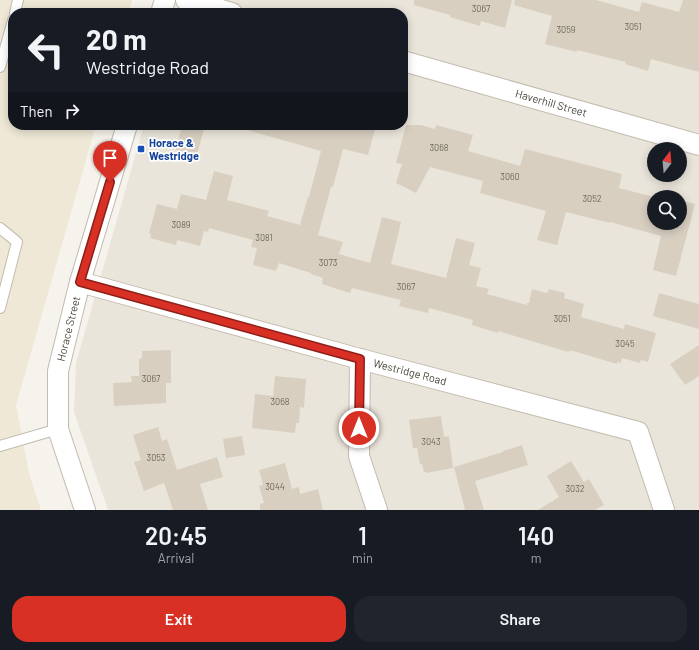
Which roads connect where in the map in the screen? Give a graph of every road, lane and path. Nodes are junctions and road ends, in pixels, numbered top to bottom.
1 (186, 0) edge
2 (214, 8) edge
3 (8, 38) edge
4 (408, 62) edge
5 (0, 67) edge
6 (126, 130) edge
7 (699, 145) edge
8 (0, 228) edge
9 (80, 282) junction
10 (0, 308) edge
11 (360, 359) junction
12 (58, 429) junction
13 (0, 446) edge
14 (85, 510) edge
15 (376, 510) edge
16 (664, 510) edge

1 - 2 street
3 - 5 lane
4 - 7 street, Haverhill Street
6 - 9 street, Horace Street
8 - 10 lane
9 - 11 street, Westridge Road
9 - 12 street, Horace Street
11 - 15 street
11 - 16 street, Westridge Road
12 - 13 lane
12 - 14 street, Horace Street

